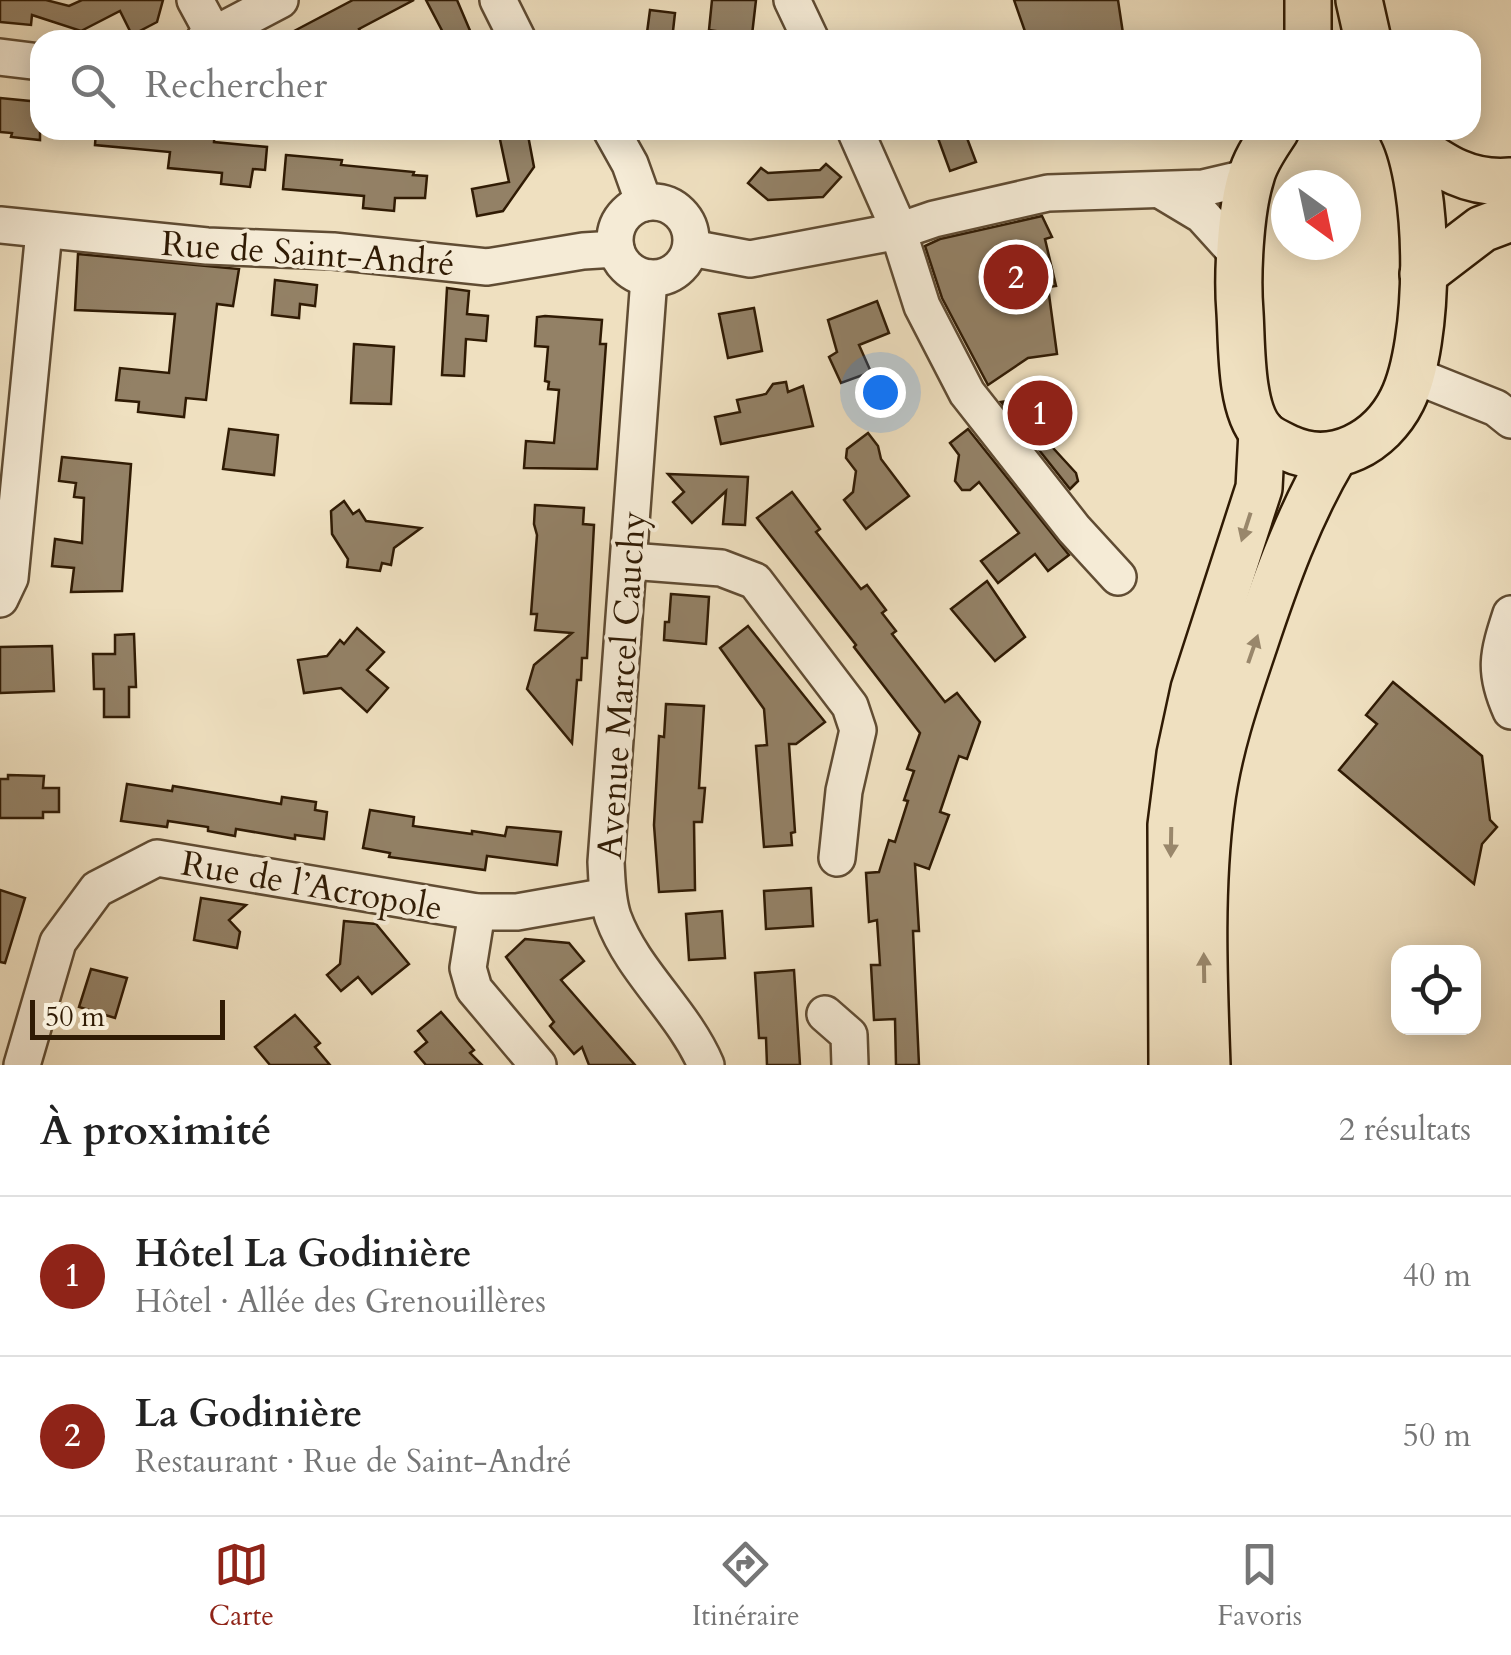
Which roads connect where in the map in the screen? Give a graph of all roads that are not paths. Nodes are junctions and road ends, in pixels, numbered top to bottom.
1 (196, 0) edge
2 (280, 0) edge
3 (498, 0) edge
4 (792, 0) edge
5 (1308, 0) edge
6 (1359, 0) edge
7 (206, 30) edge
8 (224, 30) edge
9 (513, 30) edge
10 (806, 30) edge
11 (1308, 30) edge
12 (1366, 30) edge
13 (0, 57) edge
14 (30, 61) edge
15 (618, 140) edge
16 (859, 140) edge
17 (1270, 140) edge
18 (1406, 140) edge
19 (1410, 140) edge
20 (1250, 177) junction
21 (1511, 181) edge
22 (1162, 191) junction
23 (644, 203) junction
24 (1511, 218) edge
25 (0, 225) edge
26 (44, 230) junction
27 (899, 231) junction
28 (691, 248) junction
29 (616, 249) junction
30 (1240, 257) junction
31 (1423, 274) junction
32 (649, 278) junction
33 (1410, 374) junction
34 (1511, 420) edge
35 (1262, 432) junction
36 (1334, 456) junction
37 (630, 561) junction
38 (1118, 576) dead end
39 (0, 599) edge
40 (1511, 614) edge
41 (1511, 711) edge
42 (837, 858) dead end
43 (608, 896) junction
44 (477, 912) junction
45 (825, 1014) dead end
46 (22, 1065) edge
47 (538, 1065) edge
48 (706, 1065) edge
49 (850, 1065) edge
50 (1172, 1065) edge
51 (1207, 1065) edge

1 - 7 street
2 - 8 street
3 - 9 street
4 - 10 street
5 - 11 main road
6 - 12 main road
13 - 14 street
15 - 23 street
16 - 27 street
17 - 20 main road
18 - 31 main road
19 - 21 main road
20 - 22 street
20 - 30 main road
22 - 27 street
22 - 30 street
23 - 28 street
23 - 29 street
24 - 31 main road
25 - 26 street, Rue de Saint-André
26 - 29 street, Rue de Saint-André
26 - 39 street
27 - 28 street
27 - 38 street
28 - 32 street
29 - 32 street
30 - 35 main road
31 - 33 main road
32 - 37 street, Avenue Marcel Cauchy
33 - 34 street
33 - 36 main road
35 - 36 main road
35 -> 50 main road
51 -> 36 main road
37 - 42 street
37 - 43 street, Avenue Marcel Cauchy
40 - 41 street
43 - 44 street, Rue de l’Acropole
43 - 48 street, Avenue Marcel Cauchy
44 - 46 street, Rue de l’Acropole
44 - 47 street
45 - 49 street

